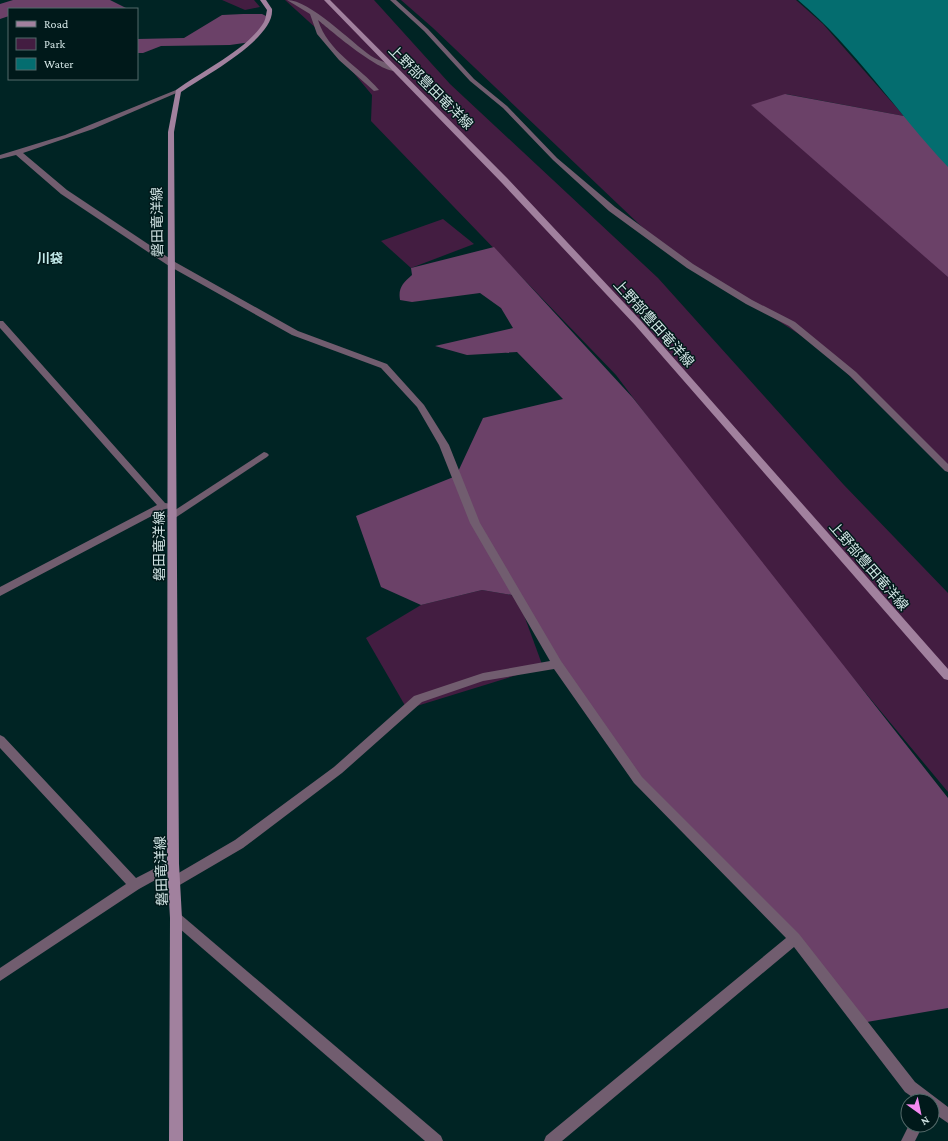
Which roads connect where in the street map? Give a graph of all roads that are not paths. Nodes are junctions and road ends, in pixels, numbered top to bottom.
1 (263, 0) edge
2 (290, 0) edge
3 (299, 0) edge
4 (327, 0) edge
5 (393, 0) edge
6 (312, 13) junction
7 (396, 70) junction
8 (376, 90) dead end
9 (178, 91) junction
10 (18, 152) junction
11 (0, 157) edge
12 (172, 264) junction
13 (0, 323) edge
14 (264, 455) dead end
15 (948, 468) edge
16 (169, 510) junction
17 (0, 592) edge
18 (557, 664) junction
19 (948, 676) edge
20 (0, 740) edge
21 (173, 864) junction
22 (174, 882) junction
23 (135, 885) junction
24 (176, 918) junction
25 (795, 938) junction
26 (0, 975) edge
27 (918, 1093) edge
28 (940, 1110) edge
29 (948, 1116) edge
30 (176, 1141) edge
31 (436, 1141) edge
32 (551, 1141) edge

1 - 9 main road
2 - 6 street
3 - 6 street
4 - 7 main road, 上野部豊田竜洋線
5 - 15 street
6 - 7 street
6 - 8 street
7 - 19 main road, 上野部豊田竜洋線
9 - 10 street
9 - 12 main road, 磐田竜洋線
10 - 11 street
10 - 12 street
12 - 16 main road, 磐田竜洋線
12 - 18 street
13 - 16 street
14 - 16 street
16 - 17 street
16 - 21 main road, 磐田竜洋線
18 - 22 street
18 - 25 street
20 - 23 street
21 - 22 main road, 磐田竜洋線
21 - 23 street
22 - 24 main road, 磐田竜洋線
23 - 26 street
24 - 30 main road, 磐田竜洋線
24 - 31 street
25 - 27 street
25 - 32 street
28 - 29 street

